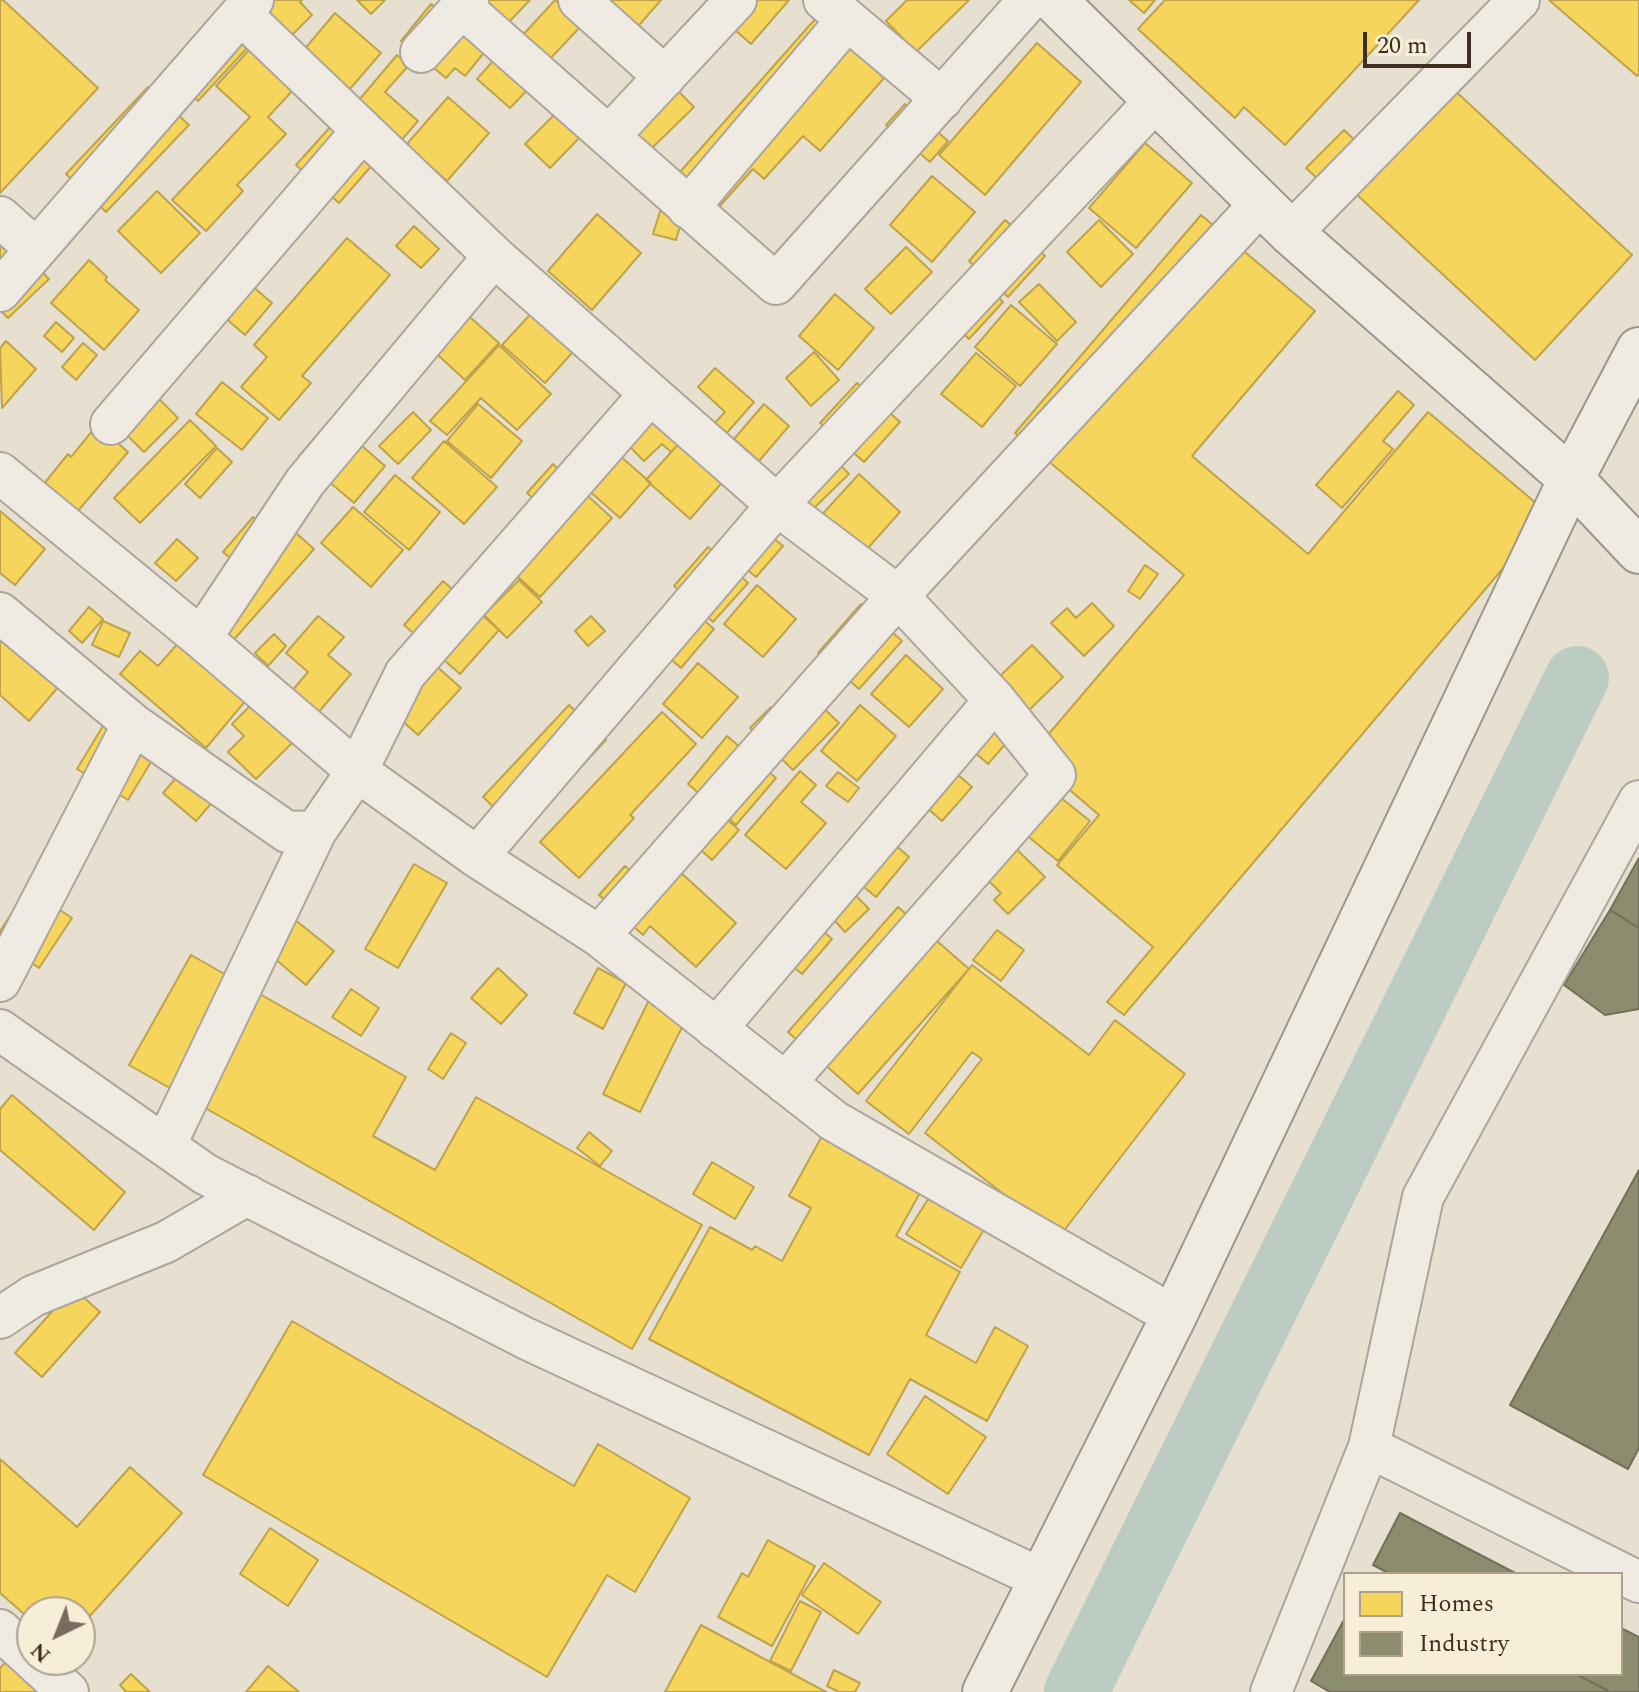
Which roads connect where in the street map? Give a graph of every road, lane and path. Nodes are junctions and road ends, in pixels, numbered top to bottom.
1 (579, 0) edge
2 (736, 0) edge
3 (1029, 0) edge
4 (1054, 0) edge
5 (1519, 0) edge
6 (465, 3) edge
7 (247, 7) edge
8 (836, 10) edge
9 (421, 52) dead end
10 (665, 77) junction
11 (942, 99) junction
12 (1156, 100) junction
13 (362, 131) junction
14 (610, 135) junction
15 (1261, 203) junction
16 (688, 208) junction
17 (0, 217) edge
18 (1291, 233) junction
19 (36, 249) junction
20 (494, 256) junction
21 (0, 291) edge
22 (1639, 350) edge
23 (650, 394) junction
24 (111, 424) dead end
25 (0, 473) edge
26 (1571, 479) junction
27 (777, 505) junction
28 (1639, 551) edge
29 (898, 596) junction
30 (0, 613) edge
31 (201, 638) junction
32 (995, 700) junction
33 (133, 724) junction
34 (357, 771) junction
35 (1639, 801) edge
36 (316, 831) junction
37 (477, 857) junction
38 (599, 936) junction
39 (0, 981) edge
40 (716, 1029) junction
41 (0, 1030) edge
42 (785, 1083) junction
43 (165, 1146) junction
44 (247, 1195) junction
45 (1174, 1316) junction
46 (0, 1318) edge
47 (1369, 1447) junction
48 (1619, 1572) edge
49 (1042, 1579) junction
50 (0, 1630) edge
51 (16, 1645) edge
52 (50, 1676) edge
53 (68, 1692) edge
54 (985, 1692) edge
55 (1271, 1692) edge

1 - 10 street
2 - 10 street
3 - 11 street
4 - 12 street
5 - 18 street
6 - 9 street
6 - 14 street
7 - 13 street
7 - 19 street
8 - 11 street
8 - 16 street
10 - 14 street
11 - 16 street
12 - 15 street
12 - 27 street
13 - 20 street
13 - 24 street
14 - 16 street
15 - 18 street
15 - 29 street
17 - 19 street
18 - 26 street
19 - 21 street
20 - 23 street
20 - 31 street
22 - 26 street
23 - 27 street
23 - 34 street
25 - 31 street
26 - 28 street
26 - 45 street
27 - 29 street
27 - 37 street
29 - 32 street
29 - 38 street
30 - 33 street
31 - 34 street
32 - 40 street
32 - 42 street
33 - 36 street
33 - 39 street
34 - 36 street
34 - 37 street
35 - 47 street
36 - 43 street
37 - 38 street
38 - 40 street
40 - 42 street
41 - 43 street
42 - 45 street
43 - 44 street
44 - 46 street
44 - 49 street
45 - 49 street
47 - 48 street
47 - 55 street
49 - 54 street
50 - 51 street
52 - 53 street

